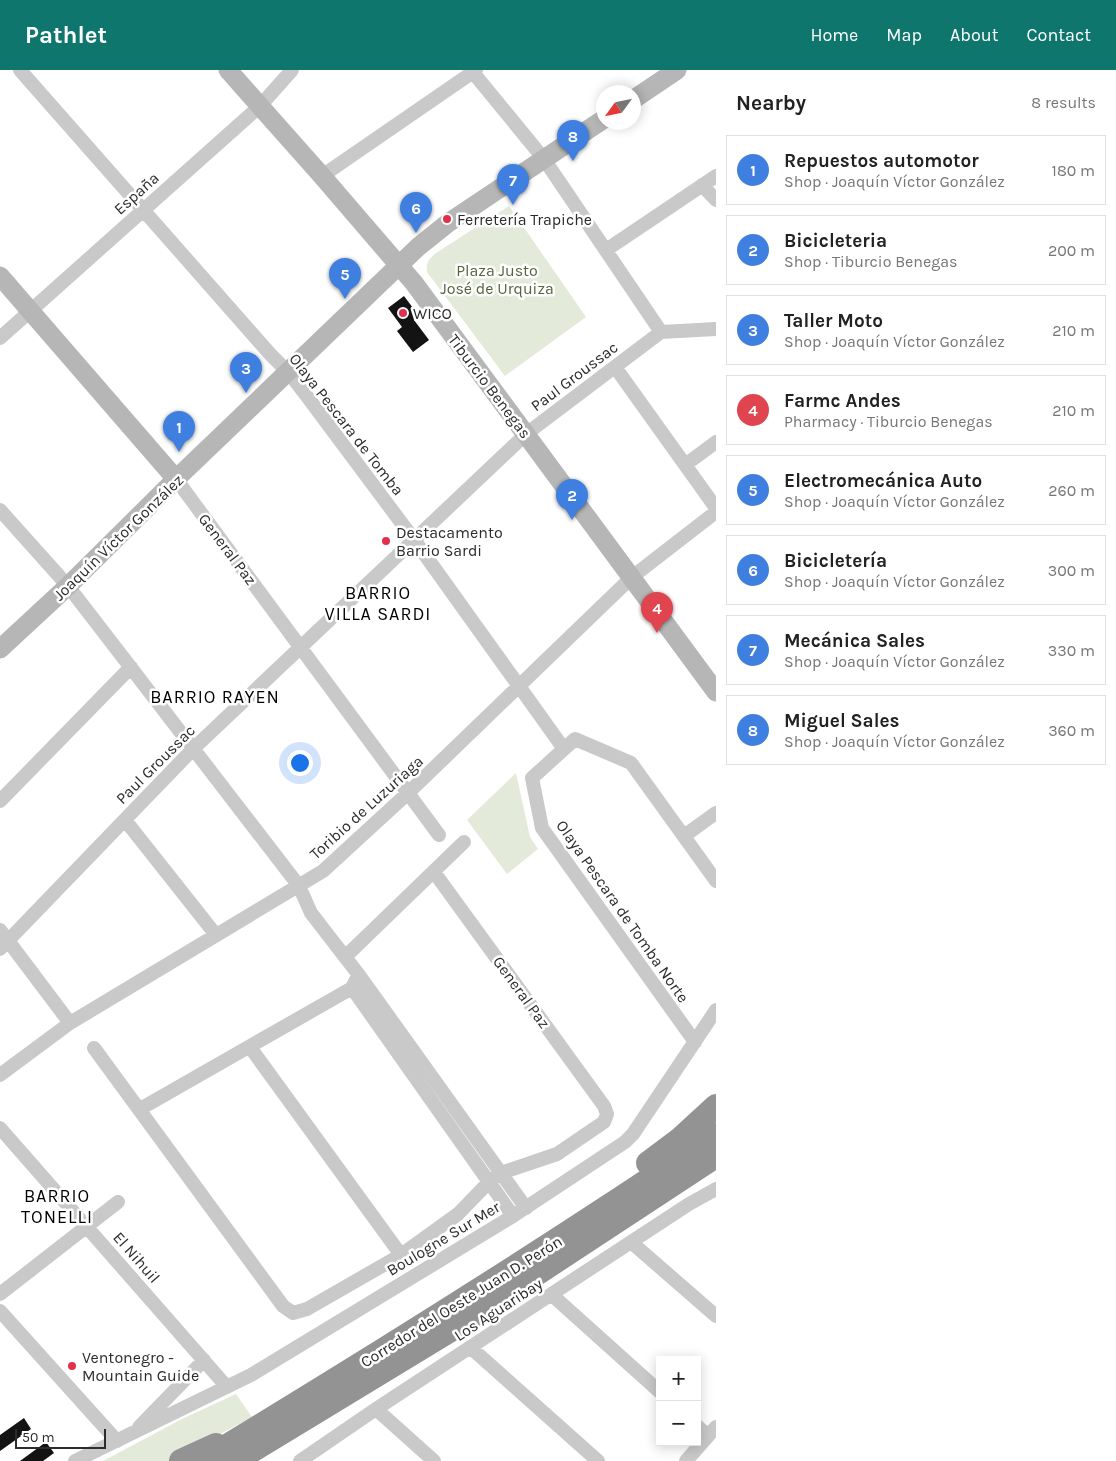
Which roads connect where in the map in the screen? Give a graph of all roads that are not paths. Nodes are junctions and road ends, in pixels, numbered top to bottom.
1 (20, 70) edge
2 (228, 70) edge
3 (292, 70) edge
4 (677, 70) edge
5 (474, 71) edge
6 (641, 94) edge
7 (260, 106) junction
8 (596, 124) edge
9 (544, 158) junction
10 (322, 176) junction
11 (716, 176) edge
12 (702, 185) junction
13 (716, 200) edge
14 (144, 210) junction
15 (606, 250) junction
16 (399, 266) junction
17 (0, 276) edge
18 (31, 311) junction
19 (716, 329) edge
20 (661, 332) junction
21 (0, 338) edge
22 (615, 367) junction
23 (288, 373) junction
24 (526, 434) junction
25 (716, 442) edge
26 (685, 465) junction
27 (176, 479) junction
28 (716, 508) edge
29 (0, 510) edge
30 (716, 512) edge
31 (415, 541) junction
32 (632, 577) junction
33 (68, 586) junction
34 (301, 648) junction
35 (0, 649) edge
36 (131, 667) junction
37 (520, 687) junction
38 (716, 692) edge
39 (194, 748) junction
40 (564, 749) junction
41 (408, 794) junction
42 (0, 801) edge
43 (716, 813) edge
44 (125, 820) junction
45 (439, 836) dead end
46 (684, 836) junction
47 (464, 842) dead end
48 (434, 872) junction
49 (716, 881) edge
50 (299, 886) junction
51 (0, 930) edge
52 (216, 934) junction
53 (4, 945) edge
54 (346, 957) junction
55 (359, 975) junction
56 (352, 988) junction
57 (716, 1010) edge
58 (70, 1023) junction
59 (695, 1042) junction
60 (250, 1047) junction
61 (94, 1048) dead end
62 (0, 1075) edge
63 (716, 1106) edge
64 (140, 1109) junction
65 (0, 1128) edge
66 (716, 1135) edge
67 (716, 1156) edge
68 (716, 1167) edge
69 (500, 1173) junction
70 (489, 1182) junction
71 (715, 1191) edge
72 (118, 1202) dead end
73 (642, 1206) junction
74 (526, 1208) junction
75 (513, 1216) junction
76 (87, 1226) junction
77 (558, 1239) junction
78 (631, 1242) junction
79 (401, 1255) junction
80 (0, 1294) edge
81 (552, 1295) junction
82 (0, 1311) edge
83 (716, 1316) edge
84 (470, 1347) junction
85 (204, 1360) junction
86 (227, 1387) junction
87 (656, 1388) edge
88 (376, 1409) junction
89 (267, 1431) junction
90 (712, 1432) edge
91 (134, 1434) junction
92 (117, 1442) junction
93 (75, 1461) edge
94 (182, 1461) edge
95 (202, 1461) edge
96 (235, 1461) edge
97 (242, 1461) edge
98 (300, 1461) edge
99 (434, 1461) edge
100 (598, 1461) edge
101 (686, 1461) edge

1 - 14 street, Olaya Pescara de Tomba
2 - 7 main road, Tiburcio Benegas
3 - 7 street, España
4 - 6 main road
5 - 9 street
5 - 10 street
7 - 10 main road, Tiburcio Benegas
7 - 14 street, España
8 - 9 main road, Joaquín Víctor González
9 - 15 street
9 - 16 main road, Joaquín Víctor González
10 - 16 main road, Tiburcio Benegas
11 - 12 street
12 - 13 street
12 - 15 street
14 - 18 street, España
14 - 23 street, Olaya Pescara de Tomba
15 - 20 street
16 - 23 main road, Joaquín Víctor González
16 - 24 main road, Tiburcio Benegas
17 - 18 main road, General Paz
18 - 21 street, España
18 - 27 main road, General Paz
19 - 20 street
20 - 22 street, Paul Groussac
22 - 24 street, Paul Groussac
22 - 26 street
23 - 27 main road, Joaquín Víctor González
23 - 31 street, Olaya Pescara de Tomba
24 - 31 street, Paul Groussac
24 - 32 main road, Tiburcio Benegas
25 - 26 street
26 - 28 street
27 - 33 main road, Joaquín Víctor González
27 - 34 street, General Paz
29 - 33 street
30 - 32 street, Toribio de Luzuriaga
31 - 34 street, Paul Groussac
31 - 37 street, Olaya Pescara de Tomba
32 - 37 street, Toribio de Luzuriaga
32 - 38 main road, Tiburcio Benegas
33 - 35 main road, Joaquín Víctor González
33 - 36 street
34 - 39 street, Paul Groussac
34 - 41 street, General Paz
36 - 39 street
36 - 42 street
37 - 40 street, Olaya Pescara de Tomba
37 - 41 street, Toribio de Luzuriaga
39 - 44 street, Paul Groussac
39 - 50 street
40 - 46 street
40 - 59 street, Olaya Pescara de Tomba Norte
41 - 45 street, General Paz
41 - 50 street, Toribio de Luzuriaga
43 - 46 street
44 - 52 street
44 - 53 street, Paul Groussac
46 - 49 street
47 - 48 street
48 - 54 street
48 - 69 street, General Paz
50 - 52 street, Toribio de Luzuriaga
50 - 54 street
51 - 53 street
52 - 58 street, Toribio de Luzuriaga
53 - 58 street
54 - 55 street
55 - 56 street
55 - 69 street
56 - 60 street
56 - 70 street
57 - 59 street, Boulogne Sur Mer
58 - 62 street, Toribio de Luzuriaga
59 - 74 street, Boulogne Sur Mer
60 - 64 street
60 - 79 street
61 - 64 street
63 - 77 highway
64 - 79 street
65 - 76 street, El Nihuil
66 - 77 highway, Corredor del Oeste Juan D. Perón
67 - 73 highway, Corredor del Oeste Juan D. Perón
68 - 73 highway
69 - 70 street
69 - 74 street
70 - 75 street
70 - 79 street
71 - 78 street, Los Aguaribay
72 - 76 street
73 - 89 highway, Corredor del Oeste Juan D. Perón
74 - 75 street, Boulogne Sur Mer
75 - 86 street, Boulogne Sur Mer
76 - 80 street
76 - 85 street, El Nihuil
77 - 89 highway, Corredor del Oeste Juan D. Perón
78 - 81 street, Los Aguaribay
78 - 83 street
81 - 84 street, Los Aguaribay
81 - 87 street
82 - 92 street
84 - 88 street, Los Aguaribay
84 - 100 street
85 - 86 street, El Nihuil
85 - 91 street, Boulogne Sur Mer
86 - 91 street, Boulogne Sur Mer
88 - 98 street, Los Aguaribay
88 - 99 street
89 - 94 highway
89 - 95 highway, Corredor del Oeste Juan D. Perón
89 - 96 highway, Corredor del Oeste Juan D. Perón
89 - 97 highway
90 - 101 street
91 - 92 street, Boulogne Sur Mer
92 - 93 street, Boulogne Sur Mer

